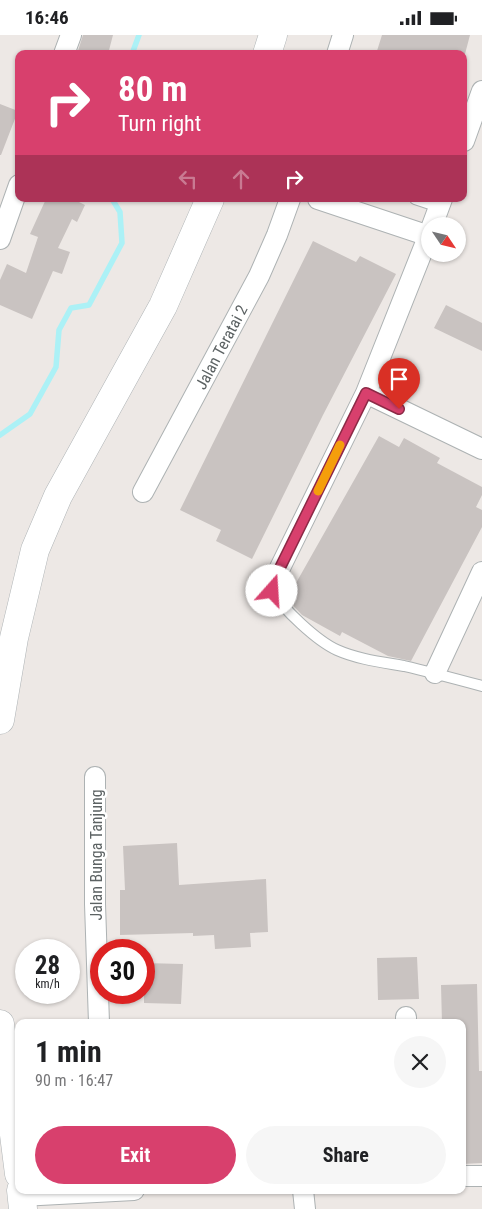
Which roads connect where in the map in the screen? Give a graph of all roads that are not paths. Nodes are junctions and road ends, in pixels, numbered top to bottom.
1 (71, 35) edge
2 (273, 35) edge
3 (343, 35) edge
4 (65, 50) edge
5 (268, 50) edge
6 (338, 50) edge
7 (482, 91) edge
8 (467, 133) edge
9 (15, 196) edge
10 (209, 202) edge
11 (289, 202) edge
12 (328, 202) edge
13 (441, 203) edge
14 (436, 217) edge
15 (421, 228) edge
16 (0, 239) edge
17 (421, 254) edge
18 (366, 393) junction
19 (482, 449) edge
20 (143, 492) dead end
21 (482, 572) edge
22 (272, 591) joint
23 (435, 673) junction
24 (482, 685) edge
25 (0, 720) edge
26 (95, 777) dead end
27 (99, 1019) edge
28 (0, 1024) edge
29 (15, 1144) edge
30 (466, 1176) edge
31 (482, 1176) edge
32 (57, 1194) edge
33 (303, 1194) edge
34 (112, 1197) edge
35 (305, 1209) edge

1 - 4 street
2 - 5 main road
3 - 6 street
7 - 8 street
9 - 16 street
10 - 25 main road
11 - 20 street, Jalan Teratai 2
12 - 15 street
13 - 14 street
17 - 18 street
18 - 19 street
18 - 22 street
21 - 23 street
22 - 23 lane
23 - 24 lane
26 - 27 street, Jalan Bunga Tanjung
28 - 29 main road
30 - 31 street
32 - 34 street
33 - 35 street

